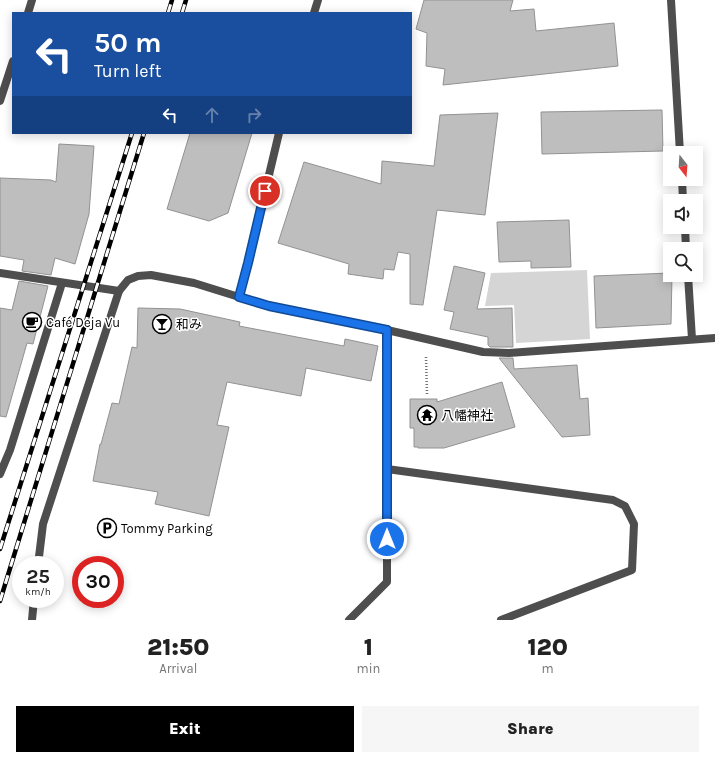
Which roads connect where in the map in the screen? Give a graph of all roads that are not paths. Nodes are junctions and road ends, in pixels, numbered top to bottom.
1 (32, 0) edge
2 (318, 0) edge
3 (671, 0) edge
4 (28, 12) edge
5 (314, 12) edge
6 (12, 64) edge
7 (0, 101) edge
8 (279, 134) edge
9 (680, 146) edge
10 (0, 273) edge
11 (688, 282) edge
12 (62, 283) junction
13 (119, 291) junction
14 (239, 297) junction
15 (387, 330) junction
16 (715, 338) edge
17 (692, 340) junction
18 (386, 469) junction
19 (0, 474) edge
20 (39, 556) edge
21 (33, 608) edge
22 (32, 620) edge
23 (349, 620) edge
24 (501, 620) edge

1 - 4 street
2 - 5 street
3 - 9 street
6 - 7 street
8 - 14 street
10 - 12 street
11 - 17 street
12 - 13 street
12 - 19 street
13 - 14 street
13 - 20 street
14 - 15 street
15 - 17 street
15 - 18 street
16 - 17 street
18 - 23 street
18 - 24 street
21 - 22 street

